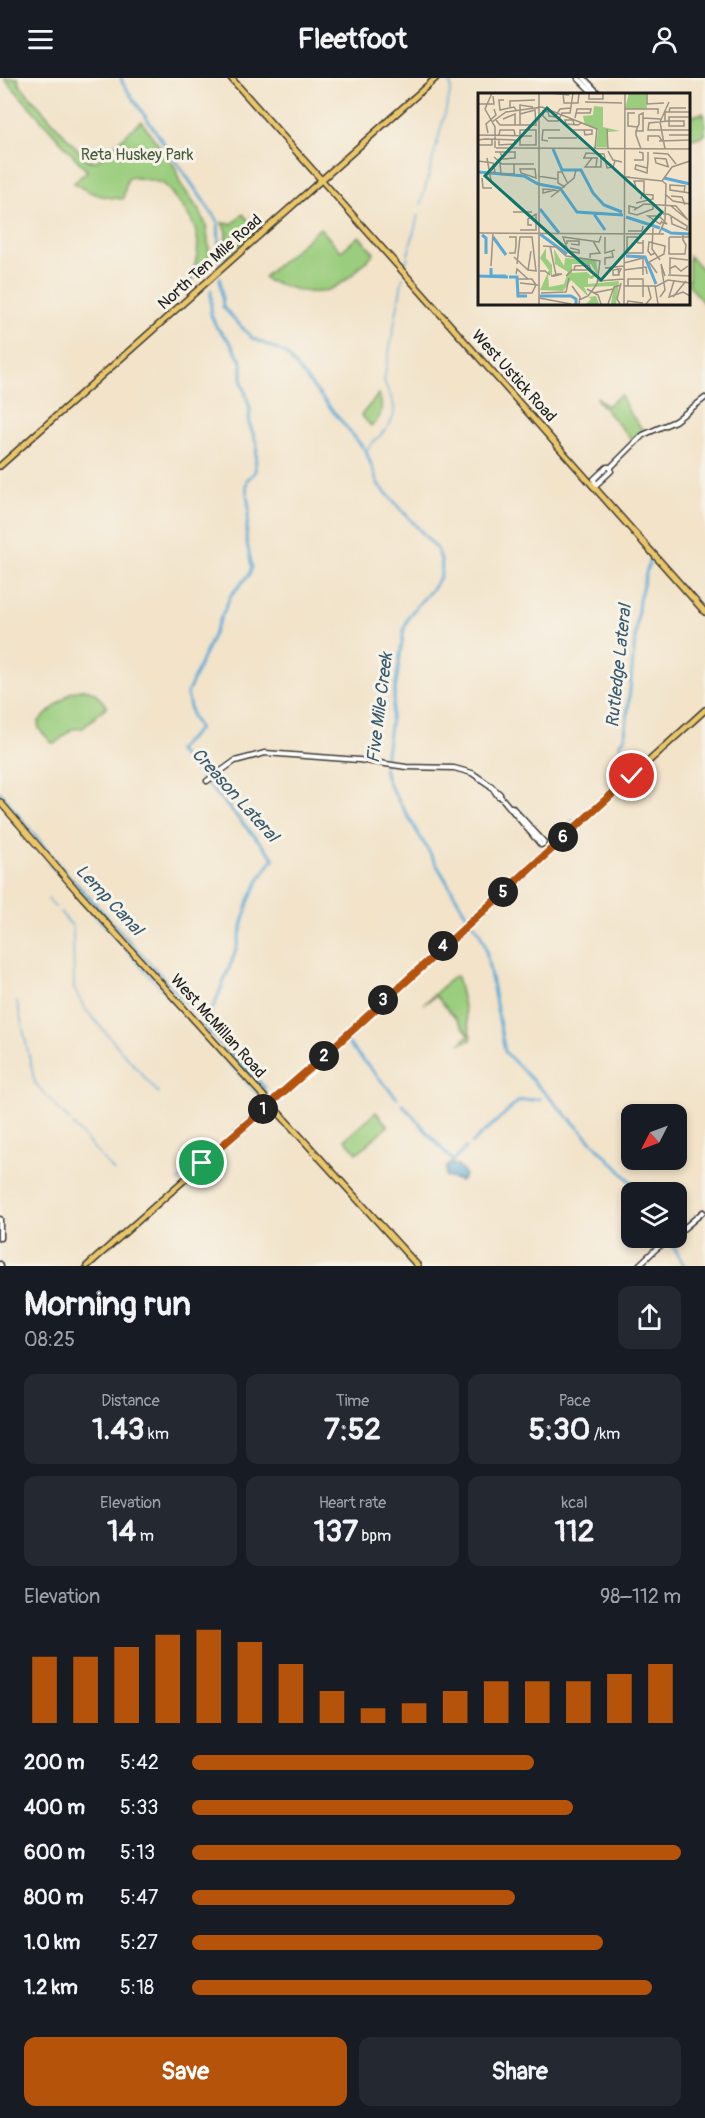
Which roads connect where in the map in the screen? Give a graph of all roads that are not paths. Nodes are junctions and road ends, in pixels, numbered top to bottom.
1 (231, 78) edge
2 (436, 78) edge
3 (578, 78) edge
4 (584, 78) edge
5 (593, 93) edge
6 (598, 93) edge
7 (322, 181) junction
8 (705, 398) edge
9 (0, 466) edge
10 (593, 484) junction
11 (705, 612) edge
12 (705, 710) edge
13 (207, 781) dead end
14 (0, 802) edge
15 (548, 851) junction
16 (270, 1103) junction
17 (703, 1212) dead end
18 (0, 1219) edge
19 (687, 1226) edge
20 (0, 1238) edge
21 (658, 1248) edge
22 (87, 1266) edge
23 (418, 1266) edge
24 (638, 1266) edge

1 - 7 main road, West Ustick Road
2 - 7 main road, North Ten Mile Road
3 - 5 street
4 - 6 street
7 - 9 main road, North Ten Mile Road
7 - 10 main road, West Ustick Road
8 - 10 street
10 - 11 main road, West Ustick Road
12 - 15 main road
13 - 15 street
14 - 16 main road, West McMillan Road
15 - 16 main road
16 - 22 main road
16 - 23 main road, West McMillan Road
17 - 19 street
18 - 20 street
21 - 24 street

